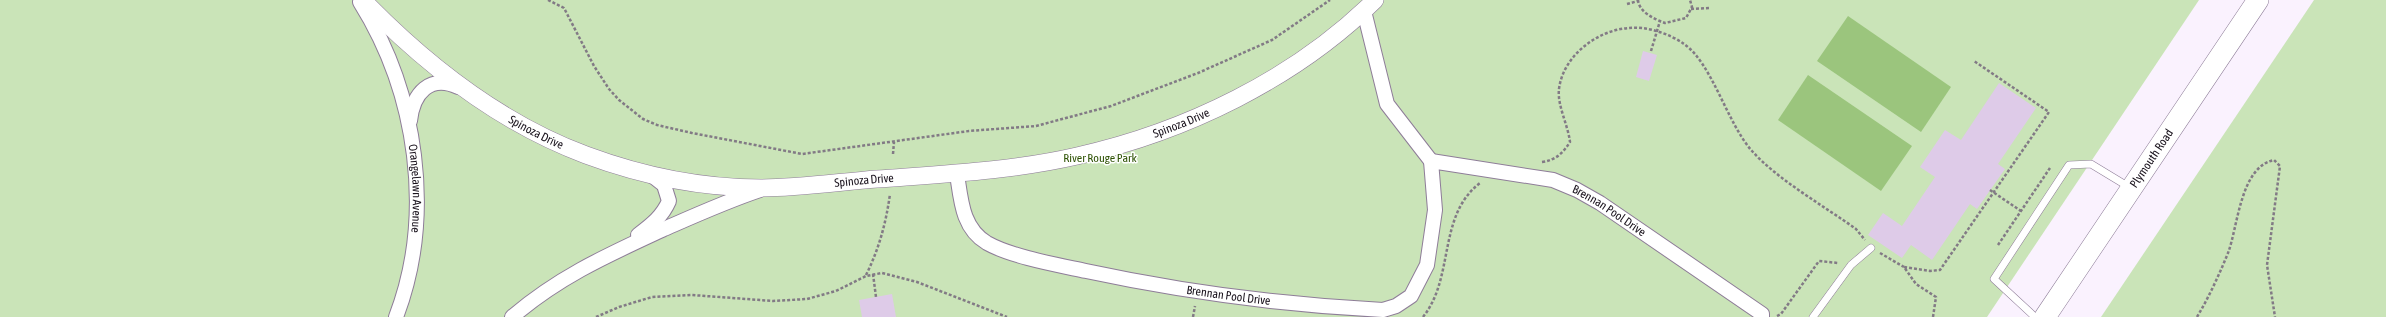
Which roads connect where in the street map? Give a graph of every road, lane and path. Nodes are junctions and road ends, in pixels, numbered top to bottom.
1 (358, 0) edge
2 (363, 0) edge
3 (548, 0) edge
4 (1330, 0) edge
5 (1690, 0) edge
6 (2258, 0) edge
7 (1638, 1) edge
8 (1627, 4) dead end
9 (1369, 6) edge
10 (1710, 8) dead end
11 (1691, 9) junction
12 (1660, 22) junction
13 (1657, 32) junction
14 (1651, 51) dead end
15 (1974, 61) dead end
16 (468, 91) junction
17 (410, 131) junction
18 (894, 142) junction
19 (893, 154) dead end
20 (1431, 161) junction
21 (1539, 162) dead end
22 (2050, 168) dead end
23 (1500, 171) junction
24 (649, 174) junction
25 (957, 174) junction
26 (764, 188) junction
27 (2131, 188) junction
28 (1990, 190) dead end
29 (1993, 192) junction
30 (890, 194) dead end
31 (2021, 211) junction
32 (1998, 245) dead end
33 (1871, 248) junction
34 (607, 254) junction
35 (1851, 265) junction
36 (1904, 268) junction
37 (872, 274) junction
38 (866, 276) junction
39 (876, 297) dead end
40 (396, 317) edge
41 (512, 317) edge
42 (596, 317) edge
43 (1007, 317) edge
44 (1423, 317) edge
45 (1762, 317) edge
46 (1775, 317) edge
47 (1813, 317) edge
48 (1933, 317) edge
49 (2035, 317) edge
50 (2045, 317) edge
51 (2197, 317) edge
52 (2275, 317) edge

1 - 17 street, Orangelawn Avenue
2 - 16 street, Spinoza Drive
3 - 18 path
4 - 18 path
5 - 11 path
6 - 27 main road, Plymouth Road
7 - 8 path
7 - 12 path
9 - 20 street
9 - 25 street, Spinoza Drive
10 - 11 path
11 - 12 path
12 - 13 path
13 - 14 path
13 - 21 path
13 - 33 path
15 - 29 path
16 - 17 street, Orangelawn Avenue
16 - 24 street, Spinoza Drive
17 - 40 street, Orangelawn Avenue
18 - 19 path
20 - 23 street, Brennan Pool Drive
20 - 25 street, Brennan Pool Drive
22 - 31 path
23 - 44 path
23 - 45 street, Brennan Pool Drive
24 - 26 street, Spinoza Drive
24 - 34 street
25 - 26 street, Spinoza Drive
26 - 34 street
27 - 49 lane
27 - 50 main road, Plymouth Road
28 - 29 path
29 - 31 path
29 - 36 path
30 - 38 path
31 - 32 path
33 - 35 lane
33 - 36 path
34 - 41 street
35 - 46 path
35 - 47 lane
36 - 48 path
37 - 38 path
37 - 39 path
37 - 43 path
38 - 42 path
51 - 52 path

